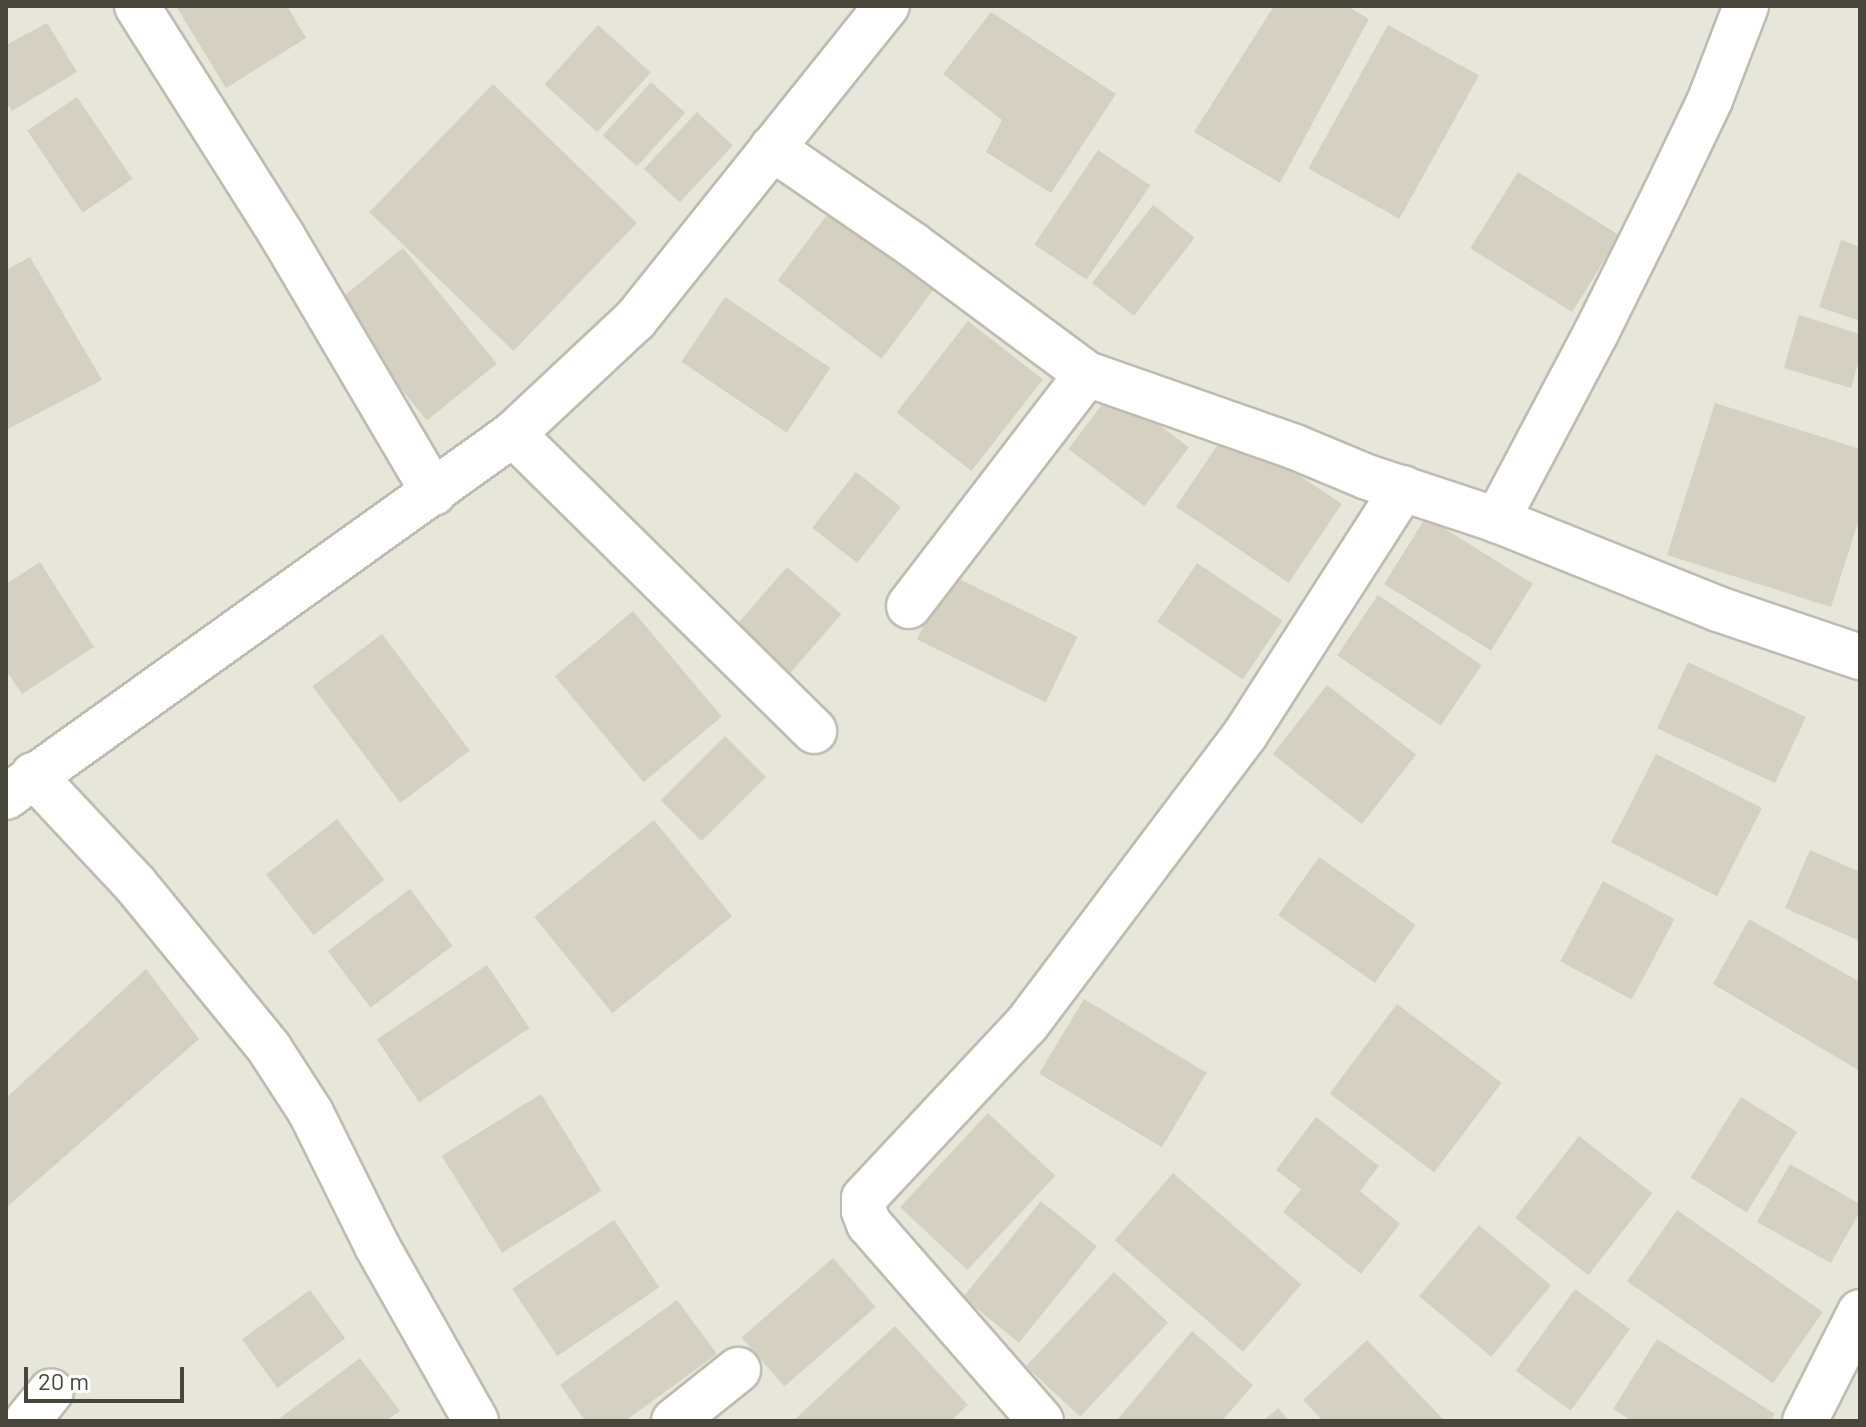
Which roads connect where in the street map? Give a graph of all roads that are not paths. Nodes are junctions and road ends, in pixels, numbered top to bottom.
1 (137, 6) edge
2 (887, 6) edge
3 (1746, 6) edge
4 (772, 148) junction
5 (1087, 374) junction
6 (513, 434) junction
7 (1403, 488) junction
8 (434, 493) junction
9 (1497, 520) junction
10 (909, 606) dead end
11 (1860, 657) edge
12 (814, 731) dead end
13 (20, 786) edge
14 (1860, 1312) edge
15 (738, 1370) dead end
16 (476, 1421) edge
17 (674, 1421) edge
18 (1041, 1421) edge
19 (1805, 1421) edge

1 - 8 street
2 - 4 street
3 - 9 street
4 - 5 street
4 - 6 street
5 - 7 street
5 - 10 street
6 - 8 street
6 - 12 street
7 - 9 street
7 - 18 street
8 - 13 street
9 - 11 street
13 - 16 street
14 - 19 street
15 - 17 street

